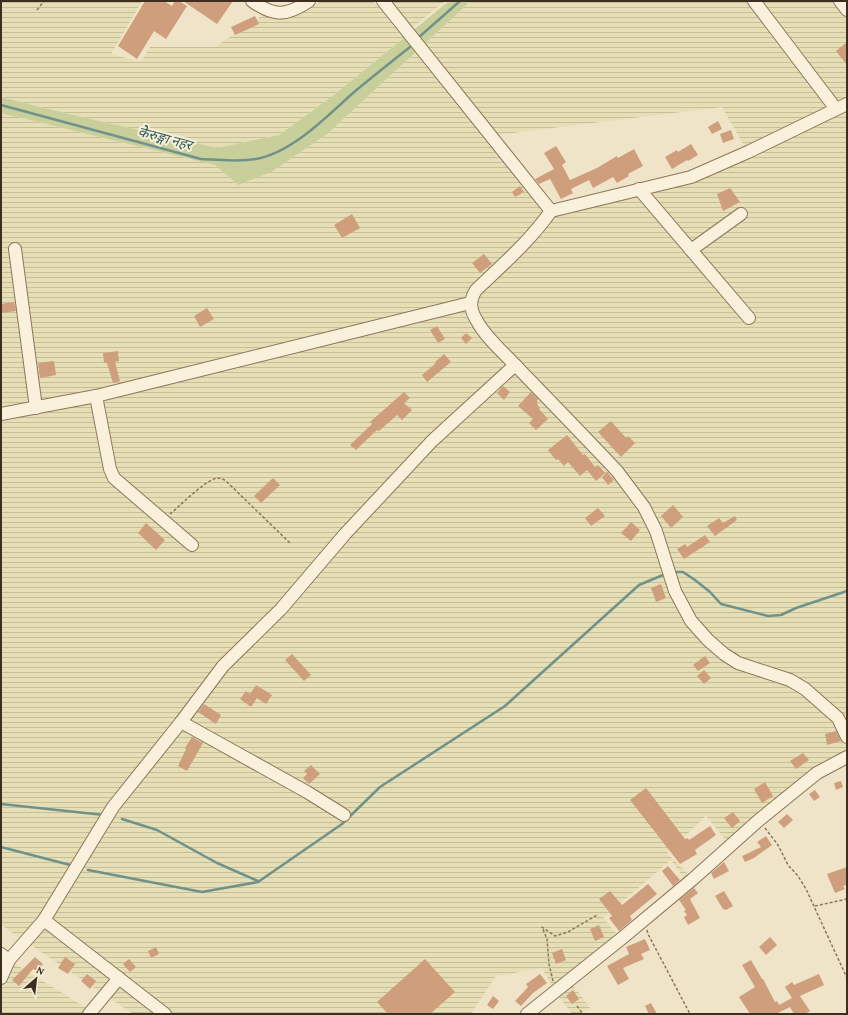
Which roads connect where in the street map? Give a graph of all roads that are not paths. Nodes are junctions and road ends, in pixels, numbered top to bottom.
1 (252, 1) edge
2 (309, 1) edge
3 (383, 1) edge
4 (754, 1) edge
5 (840, 1) edge
6 (847, 10) edge
7 (842, 106) edge
8 (639, 189) junction
9 (551, 211) junction
10 (741, 214) dead end
11 (15, 249) dead end
12 (691, 250) junction
13 (470, 303) junction
14 (750, 318) dead end
15 (515, 364) junction
16 (96, 396) junction
17 (36, 408) junction
18 (1, 414) edge
19 (192, 545) dead end
20 (181, 722) junction
21 (847, 737) edge
22 (847, 757) edge
23 (344, 815) dead end
24 (44, 920) junction
25 (5, 957) edge
26 (1, 978) edge
27 (119, 978) junction
28 (89, 1014) edge
29 (165, 1014) edge
30 (527, 1014) edge

1 - 2 street
3 - 9 street
4 - 7 street
5 - 6 street
7 - 8 street
8 - 9 street
8 - 12 street
9 - 13 street
10 - 12 street
11 - 17 street
12 - 14 street
13 - 15 street
13 - 16 street
15 - 20 street
15 - 21 street
16 - 17 street
16 - 19 street
17 - 18 street
20 - 23 street
20 - 24 street
22 - 30 street
24 - 25 street
24 - 27 street
25 - 26 street
27 - 28 street
27 - 29 street

